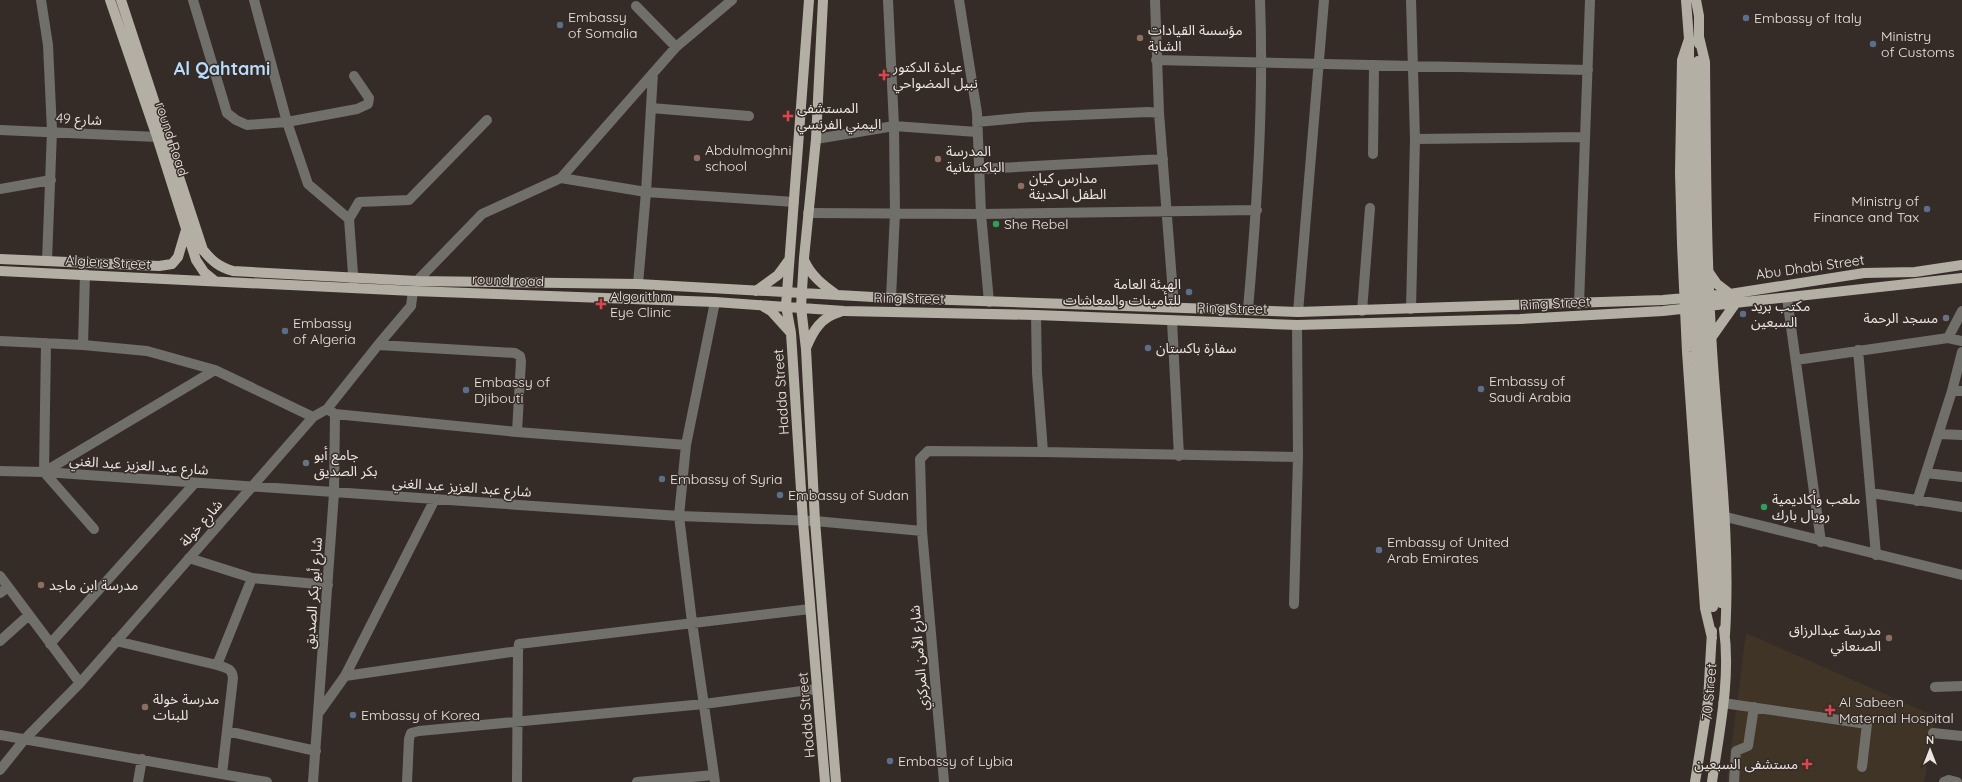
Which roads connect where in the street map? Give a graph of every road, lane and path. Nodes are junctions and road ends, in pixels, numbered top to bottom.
1 (41, 0) edge
2 (110, 0) edge
3 (122, 0) edge
4 (193, 0) edge
5 (254, 0) edge
6 (718, 0) edge
7 (732, 0) edge
8 (810, 0) edge
9 (823, 0) edge
10 (888, 0) edge
11 (959, 0) edge
12 (1155, 0) edge
13 (1260, 0) edge
14 (1324, 0) edge
15 (1411, 0) edge
16 (1590, 0) edge
17 (1686, 0) edge
18 (1696, 0) edge
19 (636, 6) dead end
20 (719, 11) junction
21 (1694, 38) junction
22 (676, 47) junction
23 (1156, 60) junction
24 (1262, 63) junction
25 (1318, 64) junction
26 (1374, 65) junction
27 (1412, 67) junction
28 (1588, 70) junction
29 (654, 74) junction
30 (354, 76) dead end
31 (143, 80) junction
32 (651, 108) junction
33 (1159, 114) junction
34 (748, 116) dead end
35 (487, 120) dead end
36 (287, 122) junction
37 (977, 122) junction
38 (894, 126) junction
39 (0, 130) edge
40 (52, 132) junction
41 (977, 132) junction
42 (157, 137) junction
43 (1584, 137) junction
44 (816, 139) junction
45 (1415, 139) junction
46 (1373, 154) dead end
47 (1163, 159) junction
48 (980, 169) junction
49 (561, 178) junction
50 (51, 180) junction
51 (0, 189) edge
52 (646, 192) junction
53 (794, 202) junction
54 (1370, 208) dead end
55 (1257, 210) junction
56 (1168, 211) junction
57 (808, 213) junction
58 (895, 213) junction
59 (981, 214) junction
60 (349, 219) junction
61 (186, 230) junction
62 (1706, 242) junction
63 (1682, 244) junction
64 (790, 258) junction
65 (804, 258) junction
66 (0, 259) edge
67 (47, 261) junction
68 (1962, 265) edge
69 (1708, 270) junction
70 (0, 271) edge
71 (1884, 273) junction
72 (85, 274) junction
73 (1857, 275) junction
74 (352, 277) junction
75 (1962, 278) edge
76 (1683, 280) junction
77 (215, 281) junction
78 (417, 281) junction
79 (638, 284) junction
80 (1884, 287) junction
81 (354, 288) junction
82 (1860, 289) junction
83 (413, 291) junction
84 (756, 291) junction
85 (786, 293) junction
86 (802, 294) junction
87 (1730, 294) junction
88 (838, 295) junction
89 (1709, 296) junction
90 (891, 298) junction
91 (1684, 298) junction
92 (1787, 298) junction
93 (1663, 300) junction
94 (715, 302) junction
95 (989, 302) junction
96 (1580, 304) junction
97 (1735, 304) junction
98 (761, 305) junction
99 (1522, 305) junction
100 (786, 306) junction
101 (1508, 306) junction
102 (1710, 306) junction
103 (801, 307) junction
104 (1174, 307) junction
105 (1248, 309) junction
106 (1685, 309) junction
107 (1411, 310) junction
108 (844, 311) junction
109 (1362, 311) junction
110 (1663, 311) junction
111 (1962, 311) edge
112 (1298, 312) junction
113 (1036, 315) junction
114 (1520, 318) junction
115 (1505, 319) junction
116 (1172, 321) junction
117 (1685, 323) junction
118 (1297, 324) junction
119 (791, 333) junction
120 (1711, 338) junction
121 (1948, 338) junction
122 (0, 341) edge
123 (1962, 341) edge
124 (46, 343) junction
125 (82, 345) junction
126 (378, 345) junction
127 (806, 349) junction
128 (1712, 349) junction
129 (1858, 350) junction
130 (1687, 352) junction
131 (1962, 352) edge
132 (1796, 360) junction
133 (215, 370) junction
134 (1957, 391) edge
135 (331, 411) junction
136 (313, 417) junction
137 (517, 432) junction
138 (1939, 434) junction
139 (1962, 435) edge
140 (686, 445) junction
141 (1043, 452) junction
142 (1179, 456) junction
143 (1298, 457) junction
144 (0, 471) edge
145 (44, 472) junction
146 (1926, 473) junction
147 (1962, 477) edge
148 (194, 484) junction
149 (250, 488) junction
150 (334, 493) junction
151 (1872, 493) junction
152 (435, 499) junction
153 (1917, 501) junction
154 (1962, 507) edge
155 (679, 516) junction
156 (1726, 518) junction
157 (803, 521) junction
158 (815, 521) junction
159 (94, 529) dead end
160 (922, 531) junction
161 (1821, 542) junction
162 (1876, 554) junction
163 (188, 558) junction
164 (1962, 575) edge
165 (0, 576) edge
166 (252, 578) junction
167 (328, 585) junction
168 (4, 590) edge
169 (1294, 604) dead end
170 (1717, 605) junction
171 (810, 609) junction
172 (29, 615) junction
173 (692, 622) junction
174 (1725, 636) junction
175 (1712, 638) junction
176 (0, 641) edge
177 (116, 641) junction
178 (50, 644) junction
179 (518, 651) junction
180 (217, 665) junction
181 (345, 676) junction
182 (80, 683) junction
183 (1962, 686) edge
184 (1935, 687) dead end
185 (817, 689) junction
186 (1723, 703) junction
187 (704, 704) junction
188 (1754, 707) junction
189 (319, 712) junction
190 (518, 723) junction
191 (227, 731) junction
192 (1932, 733) dead end
193 (0, 735) edge
194 (1962, 736) edge
195 (24, 740) junction
196 (316, 751) junction
197 (142, 759) junction
198 (1862, 767) dead end
199 (0, 770) edge
200 (222, 774) junction
201 (715, 779) edge
202 (138, 782) edge
203 (268, 782) edge
204 (313, 782) edge
205 (407, 782) edge
206 (517, 782) edge
207 (636, 782) edge
208 (825, 782) edge
209 (836, 782) edge
210 (944, 782) edge
211 (1695, 782) edge
212 (1712, 782) edge
213 (1734, 782) edge
214 (1944, 782) edge
215 (1956, 782) edge

1 - 40 street
2 - 31 main road, round Road
3 - 31 main road, round Road
4 - 36 street
5 - 36 street
6 - 20 street
7 - 20 street
8 - 53 main road, Hadda Street
9 - 44 main road, Hadda Street
10 - 38 street
11 - 37 street
12 - 23 street
13 - 24 street
14 - 25 street
15 - 27 street
16 - 28 street
17 - 21 main road
18 - 21 main road
19 - 22 street
20 - 22 street
21 - 62 main road
21 - 63 main road
21 - 170 main road, bridge
21 - 170 main road, bridge
22 - 29 street
23 - 24 street
23 - 33 street
24 - 25 street
24 - 55 street
25 - 26 street
25 - 112 street
26 - 27 street
26 - 46 street
27 - 28 street
27 - 45 street
28 - 43 street
29 - 32 street
29 - 49 street
30 - 36 street
31 - 42 main road, round Road
31 - 74 main road, round Road
32 - 34 street
32 - 52 street
33 - 37 street
33 - 47 street
35 - 60 street
36 - 60 street
37 - 41 street
38 - 41 street
38 - 44 street
38 - 58 street
39 - 40 street, شارع 49
40 - 42 street, شارع 49
40 - 50 street
41 - 48 street
42 - 61 main road, round Road
43 - 45 street
43 - 96 street
44 - 57 main road, Hadda Street
45 - 107 street
47 - 48 street
47 - 56 street
48 - 59 street
49 - 52 street
49 - 78 street
50 - 51 street
50 - 67 street
52 - 53 street
52 - 79 street
53 - 64 main road, Hadda Street
54 - 109 street
55 - 56 street
55 - 105 street
56 - 59 street
56 - 104 street
57 - 58 street
57 - 65 main road, Hadda Street
58 - 59 street
58 - 90 street
59 - 95 street
60 - 74 street
61 - 67 main road
61 - 77 main road, round Road
62 - 63 main road
62 - 69 main road
63 - 76 main road
64 - 84 main road
64 - 85 main road, Hadda Street
65 - 86 main road, Hadda Street
65 - 88 main road
66 - 67 main road
68 - 71 main road, Abu Dhabi Street
69 - 87 main road
69 - 89 main road
70 - 72 main road, Algiers Street
71 - 73 main road, Abu Dhabi Street
71 - 80 main road
72 - 77 main road, Algiers Street
72 - 125 street
73 - 82 main road
73 - 87 main road, Abu Dhabi Street
74 - 78 main road, round road
74 - 81 street
75 - 80 main road, Abu Dhabi Street
76 - 91 main road
76 - 93 main road
77 - 81 main road, round road
78 - 79 main road, round road
79 - 84 main road, round road
80 - 82 main road, Abu Dhabi Street
81 - 83 main road, round road
82 - 92 main road, Abu Dhabi Street
83 - 94 main road, round road
83 - 126 street, شارع خولة
84 - 85 main road, round road
85 - 86 main road, round road
85 - 100 main road, Hadda Street
86 - 88 main road, Ring Street
86 - 103 main road, Hadda Street
87 - 89 main road, Abu Dhabi Street
88 - 90 main road, Ring Street
89 - 91 main road, Abu Dhabi Street
89 - 102 main road
90 - 95 main road, Ring Street
91 - 93 main road, Abu Dhabi Street
91 - 106 main road
92 - 97 main road, Abu Dhabi Street
92 - 132 street
93 - 96 main road, Ring Street
94 - 98 main road, round road
94 - 140 street
95 - 104 main road, Ring Street
96 - 99 main road, Ring Street
97 - 102 main road, Abu Dhabi Street
97 - 120 main road
98 - 100 main road, round road
98 - 119 main road
99 - 101 main road, Ring Street
99 - 114 main road
100 - 103 main road, round road
100 - 119 main road, Hadda Street
101 - 107 main road, Ring Street
101 - 115 main road
102 - 106 main road, Abu Dhabi Street
102 - 120 main road
103 - 108 main road, Ring Street
103 - 127 main road, Hadda Street
104 - 105 main road, Ring Street
105 - 112 main road, Ring Street
106 - 110 main road, Abu Dhabi Street
106 - 117 main road
107 - 109 main road, Ring Street
108 - 113 main road, Ring Street
108 - 127 main road
109 - 112 main road, Ring Street
110 - 114 main road, Ring Street
110 - 117 main road
111 - 121 street
112 - 118 main road
113 - 116 main road, Ring Street
113 - 141 street
114 - 115 main road, Ring Street
115 - 118 main road, Ring Street
116 - 118 main road, Ring Street
116 - 142 street
117 - 130 main road
118 - 143 street
119 - 157 main road, Hadda Street
120 - 128 main road
121 - 123 street
121 - 129 street
122 - 124 street
124 - 125 street
124 - 145 street
125 - 133 street
126 - 135 street, شارع خولة
126 - 137 street
127 - 158 main road, Hadda Street
128 - 130 main road
128 - 156 main road
129 - 132 street
129 - 151 street
130 - 175 main road
131 - 134 street
132 - 161 street
133 - 136 street
133 - 145 street
134 - 138 street
135 - 136 street, شارع خولة
135 - 137 street
135 - 150 street, شارع أبو بكر الصديق
136 - 149 street, شارع خولة
137 - 140 street
138 - 139 street
138 - 146 street
140 - 155 street
141 - 142 street
141 - 160 street, شارع الأمن المركزي
142 - 143 street
143 - 169 street
144 - 145 street, شارع عبد العزيز عبد الغني
145 - 148 street, شارع عبد العزيز عبد الغني
145 - 159 street
146 - 147 street
146 - 153 street
148 - 149 street, شارع عبد العزيز عبد الغني
148 - 178 street
149 - 150 street, شارع عبد العزيز عبد الغني
149 - 163 street, شارع خولة
150 - 152 street, شارع عبد العزيز عبد الغني
150 - 167 street, شارع أبو بكر الصديق
151 - 153 street
151 - 162 street
152 - 155 street, شارع عبد العزيز عبد الغني
152 - 181 street
153 - 154 street
155 - 157 street, شارع عبد العزيز عبد الغني
155 - 173 street
156 - 161 street
156 - 174 main road
157 - 158 street, شارع عبد العزيز عبد الغني
157 - 171 main road, Hadda Street
158 - 160 street, شارع عبد العزيز عبد الغني
158 - 209 main road, Hadda Street
160 - 210 street, شارع الأمن المركزي
161 - 162 street
162 - 164 street
163 - 166 street
163 - 177 street, شارع خولة
165 - 168 street
166 - 167 street
166 - 180 street
167 - 189 street, شارع أبو بكر الصديق
168 - 172 street
170 - 174 main road, 70 Street
170 - 175 main road
171 - 173 street
171 - 185 main road, Hadda Street
172 - 176 street
172 - 178 street
173 - 179 street
173 - 187 street
174 - 186 main road, 70 Street
175 - 211 main road
177 - 180 street
177 - 182 street, شارع خولة
178 - 182 street
179 - 181 street
179 - 190 street
180 - 191 street
181 - 189 street
182 - 195 street, شارع خولة
183 - 184 street
185 - 187 street
185 - 208 main road, Hadda Street
186 - 188 street
186 - 212 main road, 70 Street
187 - 190 street
187 - 201 street
188 - 198 street
188 - 213 street
189 - 196 street, شارع أبو بكر الصديق
190 - 205 street
190 - 206 street
191 - 196 street
191 - 200 street
192 - 194 street
193 - 195 street
195 - 197 street
195 - 199 street, شارع خولة
196 - 204 street, شارع أبو بكر الصديق
197 - 200 street
197 - 202 street
200 - 203 street
201 - 207 street
214 - 215 street

